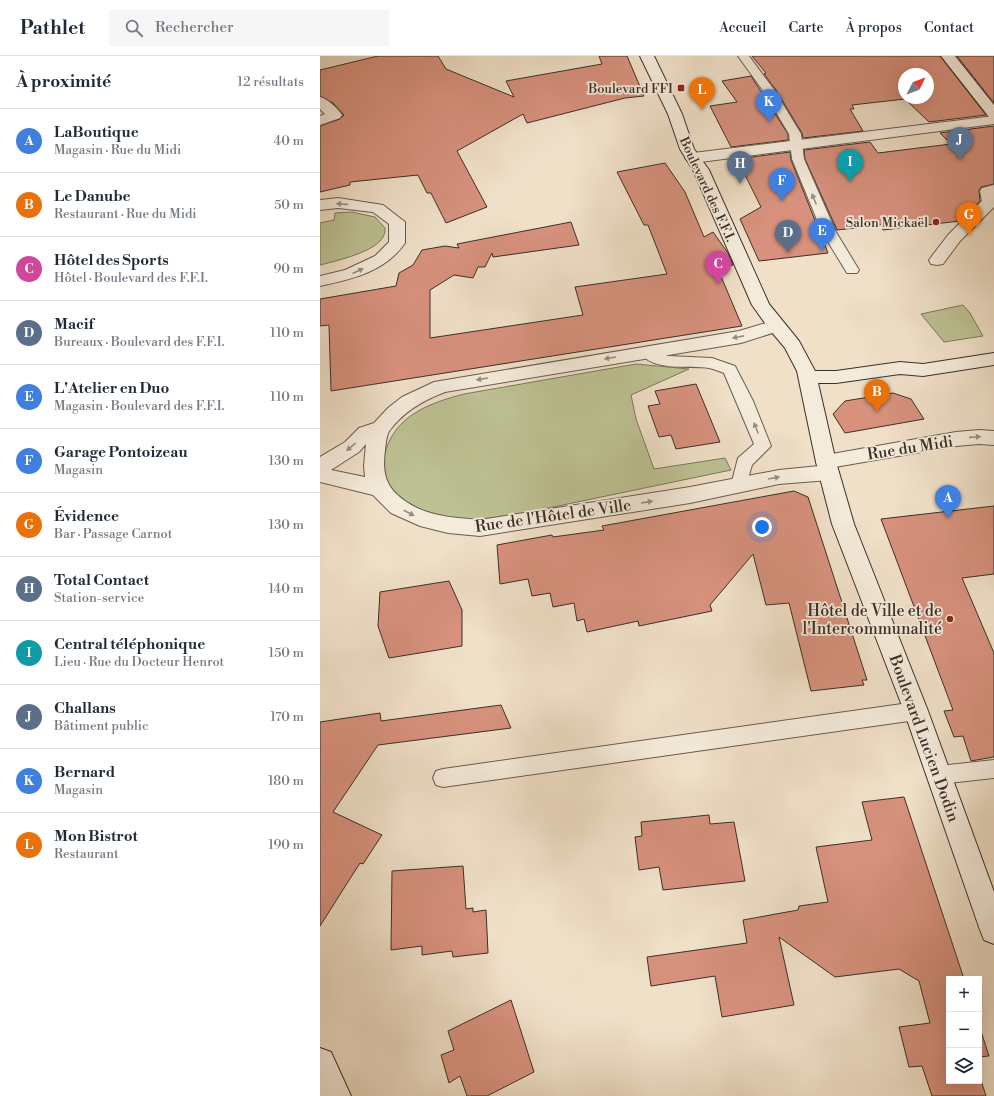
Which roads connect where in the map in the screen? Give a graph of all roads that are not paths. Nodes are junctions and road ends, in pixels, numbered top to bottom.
1 (646, 56) edge
2 (743, 56) edge
3 (948, 56) edge
4 (320, 101) edge
5 (994, 114) edge
6 (994, 120) edge
7 (320, 121) edge
8 (796, 145) junction
9 (693, 158) junction
10 (994, 190) edge
11 (320, 205) edge
12 (937, 260) dead end
13 (852, 270) dead end
14 (320, 281) edge
15 (776, 326) junction
16 (647, 352) junction
17 (994, 359) edge
18 (807, 377) junction
19 (381, 428) junction
20 (994, 438) edge
21 (320, 467) edge
22 (827, 468) junction
23 (320, 474) edge
24 (739, 485) junction
25 (379, 489) junction
26 (916, 711) junction
27 (994, 769) edge
28 (939, 775) junction
29 (442, 778) dead end
30 (994, 930) edge
31 (320, 1063) edge
32 (336, 1096) edge

1 - 9 street, Boulevard des F.F.I.
2 - 8 lane
3 - 5 street
4 - 7 street
6 - 8 street
8 - 9 street
13 -> 8 lane
9 - 15 street, Boulevard des F.F.I.
10 - 12 street
14 -> 11 street
15 -> 16 street
15 - 18 street, Boulevard des F.F.I.
16 -> 19 street
24 -> 16 lane
17 - 18 street
18 - 22 street, Boulevard des F.F.I.
19 -> 21 street
19 - 25 street
22 -> 20 street, Rue du Midi
24 -> 22 street, Rue de l'Hôtel de Ville
22 - 26 street, Boulevard Lucien Dodin
23 - 25 street
25 -> 24 street, Rue de l'Hôtel de Ville
26 - 28 street, Boulevard Lucien Dodin
26 - 29 lane
27 - 28 lane
28 - 30 street, Boulevard Lucien Dodin
31 - 32 street

